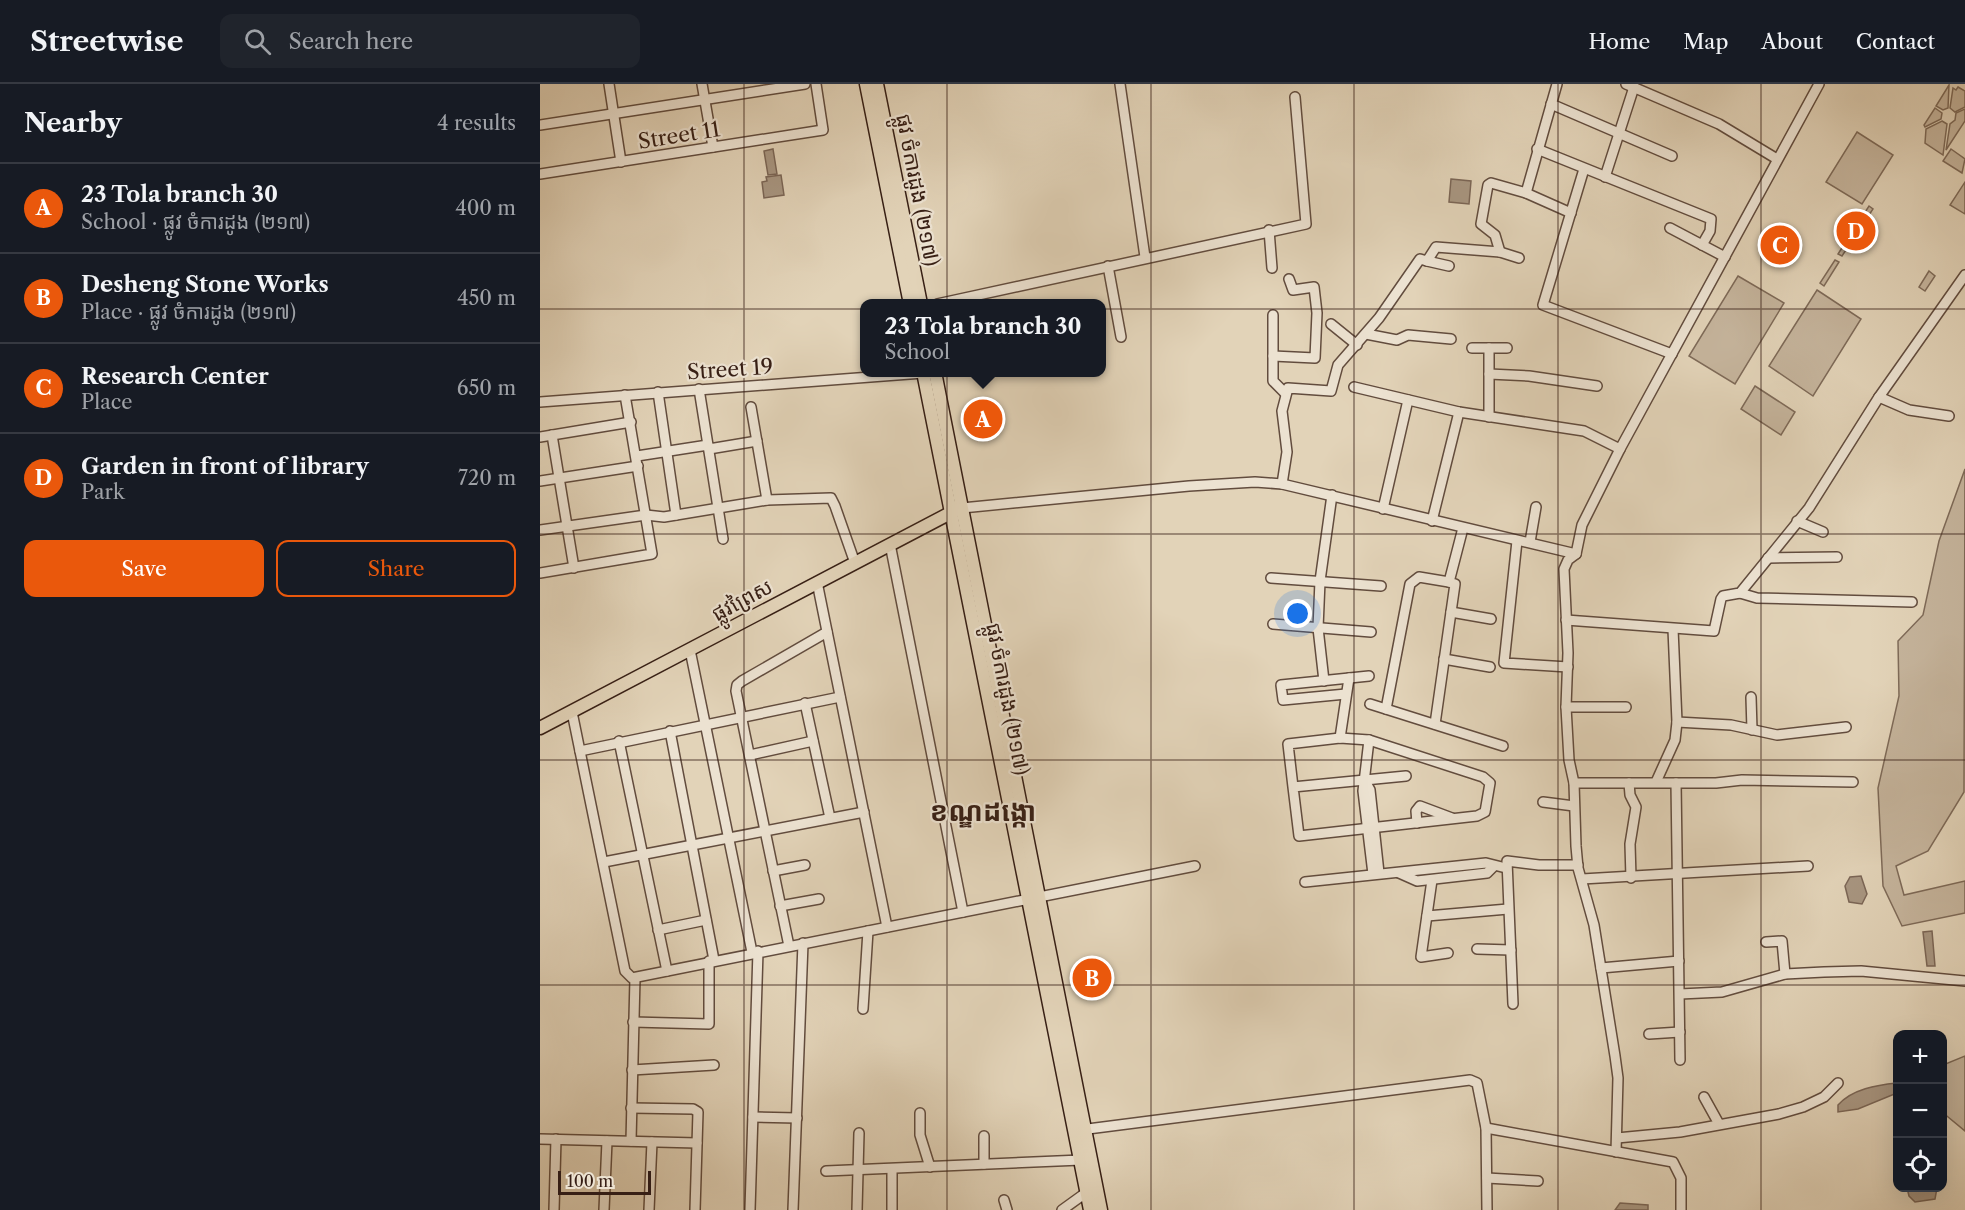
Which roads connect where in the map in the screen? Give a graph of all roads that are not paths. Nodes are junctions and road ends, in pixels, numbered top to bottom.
1 (609, 84) edge
2 (702, 84) edge
3 (805, 84) edge
4 (816, 84) edge
5 (866, 84) edge
6 (877, 84) edge
7 (1120, 84) edge
8 (1557, 84) edge
9 (1819, 84) edge
10 (1630, 86) edge
11 (1296, 97) dead end
12 (705, 100) junction
13 (1551, 104) junction
14 (614, 114) junction
15 (540, 125) edge
16 (1618, 133) junction
17 (713, 147) junction
18 (1537, 149) junction
19 (1672, 156) dead end
20 (1777, 159) junction
21 (621, 162) junction
22 (1584, 169) junction
23 (540, 174) edge
24 (1605, 177) junction
25 (1526, 193) junction
26 (1571, 213) junction
27 (1670, 228) dead end
28 (1269, 230) junction
29 (1702, 245) junction
30 (1500, 252) junction
31 (1145, 257) junction
32 (1725, 257) junction
33 (1519, 258) dead end
34 (1427, 261) junction
35 (1108, 266) junction
36 (1449, 266) dead end
37 (1272, 268) dead end
38 (1965, 275) edge
39 (1289, 279) dead end
40 (909, 299) edge
41 (920, 299) edge
42 (955, 299) edge
43 (1273, 315) dead end
44 (1331, 324) dead end
45 (1366, 334) junction
46 (1121, 337) dead end
47 (1451, 339) dead end
48 (1357, 345) junction
49 (1472, 348) dead end
50 (1489, 348) junction
51 (1508, 348) dead end
52 (1672, 354) junction
53 (1273, 356) junction
54 (1489, 375) junction
55 (870, 377) edge
56 (924, 377) edge
57 (936, 377) edge
58 (1597, 386) dead end
59 (1354, 387) dead end
60 (699, 390) junction
61 (658, 392) junction
62 (1285, 393) junction
63 (625, 395) junction
64 (1879, 397) junction
65 (1408, 400) junction
66 (540, 402) edge
67 (751, 407) dead end
68 (1458, 412) junction
69 (1949, 416) dead end
70 (1489, 417) junction
71 (631, 422) junction
72 (552, 435) junction
73 (540, 437) edge
74 (757, 441) junction
75 (708, 447) junction
76 (1620, 449) junction
77 (667, 452) junction
78 (638, 461) junction
79 (559, 478) junction
80 (540, 482) edge
81 (1282, 484) junction
82 (1332, 495) junction
83 (767, 500) junction
84 (1536, 507) dead end
85 (718, 509) junction
86 (1383, 509) junction
87 (956, 510) junction
88 (646, 515) junction
89 (676, 515) junction
90 (1432, 521) junction
91 (1797, 521) junction
92 (567, 526) junction
93 (1463, 528) junction
94 (540, 530) edge
95 (1823, 532) dead end
96 (723, 538) dead end
97 (1517, 541) junction
98 (1530, 542) junction
99 (890, 544) junction
100 (1576, 554) junction
101 (1837, 557) dead end
102 (1768, 558) junction
103 (855, 563) junction
104 (574, 568) junction
105 (540, 573) edge
106 (1271, 578) dead end
107 (1320, 581) junction
108 (817, 582) junction
109 (1449, 582) junction
110 (1381, 586) dead end
111 (1740, 593) junction
112 (1912, 602) dead end
113 (1451, 612) junction
114 (1491, 619) dead end
115 (1566, 620) junction
116 (1274, 624) dead end
117 (1318, 628) junction
118 (1672, 629) junction
119 (827, 632) junction
120 (1371, 632) dead end
121 (690, 650) junction
122 (1444, 659) junction
123 (1490, 667) dead end
124 (1568, 667) junction
125 (1369, 676) dead end
126 (1349, 678) junction
127 (1324, 681) junction
128 (1346, 694) junction
129 (840, 697) junction
130 (1751, 697) dead end
131 (805, 703) junction
132 (1370, 704) dead end
133 (1566, 707) junction
134 (1626, 707) dead end
135 (1386, 709) junction
136 (572, 712) junction
137 (742, 717) junction
138 (1677, 722) junction
139 (705, 724) junction
140 (1435, 724) junction
141 (1846, 727) dead end
142 (540, 728) edge
143 (1752, 729) junction
144 (670, 731) junction
145 (1340, 738) junction
146 (1369, 740) junction
147 (619, 741) junction
148 (813, 741) junction
149 (1503, 746) dead end
150 (580, 751) junction
151 (750, 755) junction
152 (1406, 776) dead end
153 (1365, 781) junction
154 (1656, 782) junction
155 (1854, 782) dead end
156 (1574, 783) junction
157 (1629, 783) junction
158 (1676, 783) junction
159 (1293, 788) junction
160 (1543, 802) dead end
161 (1574, 806) junction
162 (864, 812) junction
163 (830, 818) junction
164 (1454, 819) junction
165 (1417, 823) junction
166 (1370, 828) junction
167 (765, 832) junction
168 (729, 840) junction
169 (691, 846) junction
170 (641, 855) junction
171 (604, 862) junction
172 (805, 865) dead end
173 (1578, 865) junction
174 (1195, 866) dead end
175 (1494, 866) junction
176 (1808, 866) dead end
177 (1506, 868) junction
178 (773, 871) junction
179 (1396, 872) junction
180 (1678, 872) junction
181 (1376, 874) junction
182 (1631, 878) junction
183 (1581, 879) junction
184 (1432, 880) junction
185 (1305, 882) dead end
186 (1034, 898) junction
187 (819, 899) dead end
188 (780, 906) junction
189 (1508, 909) junction
190 (963, 912) junction
191 (1427, 916) junction
192 (706, 920) junction
193 (887, 927) junction
194 (658, 930) junction
195 (868, 931) junction
196 (1766, 942) dead end
197 (803, 943) junction
198 (789, 946) junction
199 (1478, 949) dead end
200 (1511, 950) junction
201 (755, 952) junction
202 (1448, 953) dead end
203 (711, 961) junction
204 (1679, 962) junction
205 (1601, 968) junction
206 (667, 971) junction
207 (1785, 974) junction
208 (635, 978) junction
209 (1965, 981) edge
210 (1680, 994) junction
211 (1513, 1004) dead end
212 (863, 1009) dead end
213 (633, 1022) junction
214 (1680, 1032) junction
215 (1649, 1034) dead end
216 (1680, 1060) dead end
217 (714, 1065) dead end
218 (632, 1070) junction
219 (1838, 1083) dead end
220 (1704, 1097) dead end
221 (631, 1108) junction
222 (921, 1113) dead end
223 (753, 1117) junction
224 (797, 1118) junction
225 (1719, 1124) junction
226 (1486, 1128) junction
227 (1080, 1130) junction
228 (859, 1133) dead end
229 (984, 1136) dead end
230 (1617, 1138) junction
231 (540, 1139) edge
232 (556, 1139) junction
233 (607, 1141) junction
234 (631, 1141) junction
235 (652, 1142) junction
236 (697, 1143) junction
237 (1616, 1152) junction
238 (1081, 1160) junction
239 (984, 1164) junction
240 (930, 1167) junction
241 (892, 1169) junction
242 (858, 1170) junction
243 (826, 1171) dead end
244 (1487, 1178) junction
245 (1538, 1181) dead end
246 (1087, 1192) junction
247 (1004, 1200) dead end
248 (554, 1210) edge
249 (604, 1210) edge
250 (649, 1210) edge
251 (695, 1210) edge
252 (750, 1210) edge
253 (793, 1210) edge
254 (857, 1210) edge
255 (892, 1210) edge
256 (1007, 1210) edge
257 (1062, 1210) edge
258 (1090, 1210) edge
259 (1101, 1210) edge
260 (1487, 1210) edge
261 (1681, 1210) edge

1 - 14 street
2 - 12 street
3 - 12 street
4 - 17 street, Street 11
5 - 40 main road, ផ្លូវ ចំការដូង (២១៧)
6 - 41 main road, ផ្លូវ ចំការដូង (២១៧)
7 - 31 street
8 - 13 street
9 - 20 street
10 - 16 street
10 - 20 street
11 - 28 street
12 - 14 street
12 - 17 street
13 - 16 street
13 - 18 street
14 - 15 street
14 - 21 street
16 - 19 street
16 - 24 street
17 - 21 street, Street 11
18 - 22 street
18 - 25 street
20 - 32 street
21 - 23 street, Street 11
22 - 24 street
22 - 26 street
24 - 29 street
25 - 26 street
25 - 30 street
26 - 52 street
27 - 29 street
28 - 31 street
28 - 37 street
29 - 32 street
30 - 33 street
30 - 34 street
31 - 35 street
32 - 52 street
34 - 36 street
34 - 45 street
35 - 42 street
35 - 46 street
38 - 64 street
39 - 53 street
43 - 53 street
44 - 48 street
45 - 47 street
45 - 48 street
48 - 62 street
49 - 50 street
50 - 51 street
50 - 54 street
52 - 76 street
53 - 62 street
54 - 58 street
54 - 70 street
55 - 60 street, Street 19
56 - 87 main road, ផ្លូវ ចំការដូង (២១៧)
57 - 87 main road, ផ្លូវ ចំការដូង (២១៧)
59 - 65 street
60 - 61 street, Street 19
60 - 75 street
61 - 63 street, Street 19
61 - 77 street
62 - 81 street
63 - 66 street, Street 19
63 - 71 street
64 - 69 street
64 - 91 street
65 - 68 street
65 - 86 street
67 - 74 street
68 - 70 street
68 - 90 street
70 - 76 street
71 - 72 street
71 - 78 street
72 - 73 street
72 - 79 street
74 - 75 street
74 - 83 street
75 - 77 street
75 - 85 street
76 - 100 street
77 - 78 street
77 - 89 street
78 - 79 street
78 - 88 street
79 - 80 street
79 - 92 street
81 - 82 street
81 - 87 street
82 - 86 street
82 - 107 street
83 - 85 street
83 - 103 street
84 - 98 street
85 - 89 street
85 - 96 street
86 - 90 street
87 - 99 main road, ផ្លូវព្រៃស
87 - 186 main road, ផ្លូវ ចំការដូង (២១៧)
88 - 89 street
88 - 92 street
88 - 104 street
90 - 93 street
91 - 95 street
91 - 102 street
92 - 94 street
92 - 104 street
93 - 97 street
93 - 109 street
97 - 98 street
97 - 124 street
98 - 100 street
99 - 103 main road, ផ្លូវព្រៃស
99 - 190 street
100 - 115 street
101 - 102 street
102 - 111 street
103 - 108 main road, ផ្លូវព្រៃស
104 - 105 street
106 - 107 street
107 - 110 street
107 - 117 street
108 - 119 street
108 - 121 main road, ផ្លូវព្រៃស
109 - 113 street
109 - 135 street
111 - 112 street
111 - 118 street
113 - 114 street
113 - 122 street
115 - 118 street
115 - 124 street
116 - 117 street
117 - 120 street
117 - 127 street
118 - 138 street
119 - 129 street
119 - 137 street
121 - 136 main road, ផ្លូវព្រៃស
121 - 139 street
122 - 123 street
122 - 140 street
124 - 133 street
125 - 126 street
126 - 127 street
126 - 128 street
127 - 128 street
128 - 145 street
129 - 131 street
129 - 162 street
130 - 143 street
131 - 137 street
131 - 148 street
132 - 135 street
133 - 134 street
133 - 156 street
135 - 140 street
136 - 142 main road, ផ្លូវព្រៃស
136 - 150 street
137 - 139 street
137 - 151 street
138 - 143 street
138 - 154 street
139 - 144 street
139 - 168 street
140 - 149 street
141 - 143 street
144 - 147 street
144 - 169 street
145 - 146 street
145 - 159 street
146 - 153 street
146 - 164 street
147 - 150 street
147 - 170 street
148 - 151 street
148 - 163 street
150 - 171 street
151 - 167 street
152 - 153 street
153 - 159 street
153 - 166 street
154 - 157 street
154 - 158 street
155 - 158 street
156 - 157 street
156 - 161 street
157 - 182 street
158 - 180 street
159 - 166 street
160 - 161 street
161 - 173 street
162 - 163 street
162 - 193 street
163 - 167 street
164 - 165 street
164 - 165 street
165 - 166 street
166 - 181 street
167 - 168 street
167 - 178 street
168 - 169 street
168 - 201 street
169 - 170 street
169 - 192 street
170 - 171 street
170 - 194 street
171 - 208 street
172 - 178 street
173 - 177 street
173 - 183 street
174 - 186 street
175 - 177 street
175 - 179 street
175 - 184 street
176 - 180 street
177 - 189 street
178 - 188 street
179 - 181 street
179 - 184 street
180 - 182 street
180 - 204 street
181 - 185 street
182 - 183 street
183 - 205 street
184 - 191 street
186 - 190 street
186 - 227 main road, ផ្លូវ ចំការដូង (២១៧)
187 - 188 street
188 - 198 street
189 - 191 street
189 - 200 street
190 - 193 street
191 - 202 street
192 - 194 street
192 - 203 street
193 - 195 street
194 - 206 street
195 - 197 street
195 - 212 street
196 - 207 street
197 - 198 street
197 - 224 street
198 - 201 street
199 - 200 street
200 - 211 street
201 - 203 street
201 - 223 street
203 - 206 street
203 - 213 street
204 - 205 street
204 - 210 street
205 - 230 street
206 - 208 street
207 - 209 street
207 - 210 street
208 - 213 street
210 - 214 street
213 - 218 street
214 - 215 street
214 - 216 street
217 - 218 street
218 - 221 street
219 - 225 street
220 - 225 street
221 - 234 street
221 - 236 street
222 - 240 street
223 - 224 street
223 - 252 street
224 - 253 street
225 - 230 street
226 - 227 street
226 - 237 street
226 - 244 street
227 - 238 main road, ផ្លូវ ចំការដូង (២១៧)
227 - 259 main road, ផ្លូវ ចំការដូង (២១៧)
228 - 242 street
229 - 239 street
230 - 237 street
231 - 232 street
232 - 233 street
232 - 248 street
233 - 234 street
233 - 249 street
234 - 235 street
235 - 236 street
235 - 250 street
236 - 251 street
237 - 261 street
238 - 239 street
238 - 246 main road, ផ្លូវ ចំការដូង (២១៧)
239 - 240 street
240 - 241 street
241 - 242 street
241 - 255 street
242 - 243 street
242 - 254 street
244 - 245 street
244 - 260 street
246 - 257 street
246 - 258 main road, ផ្លូវ ចំការដូង (២១៧)
247 - 256 street

